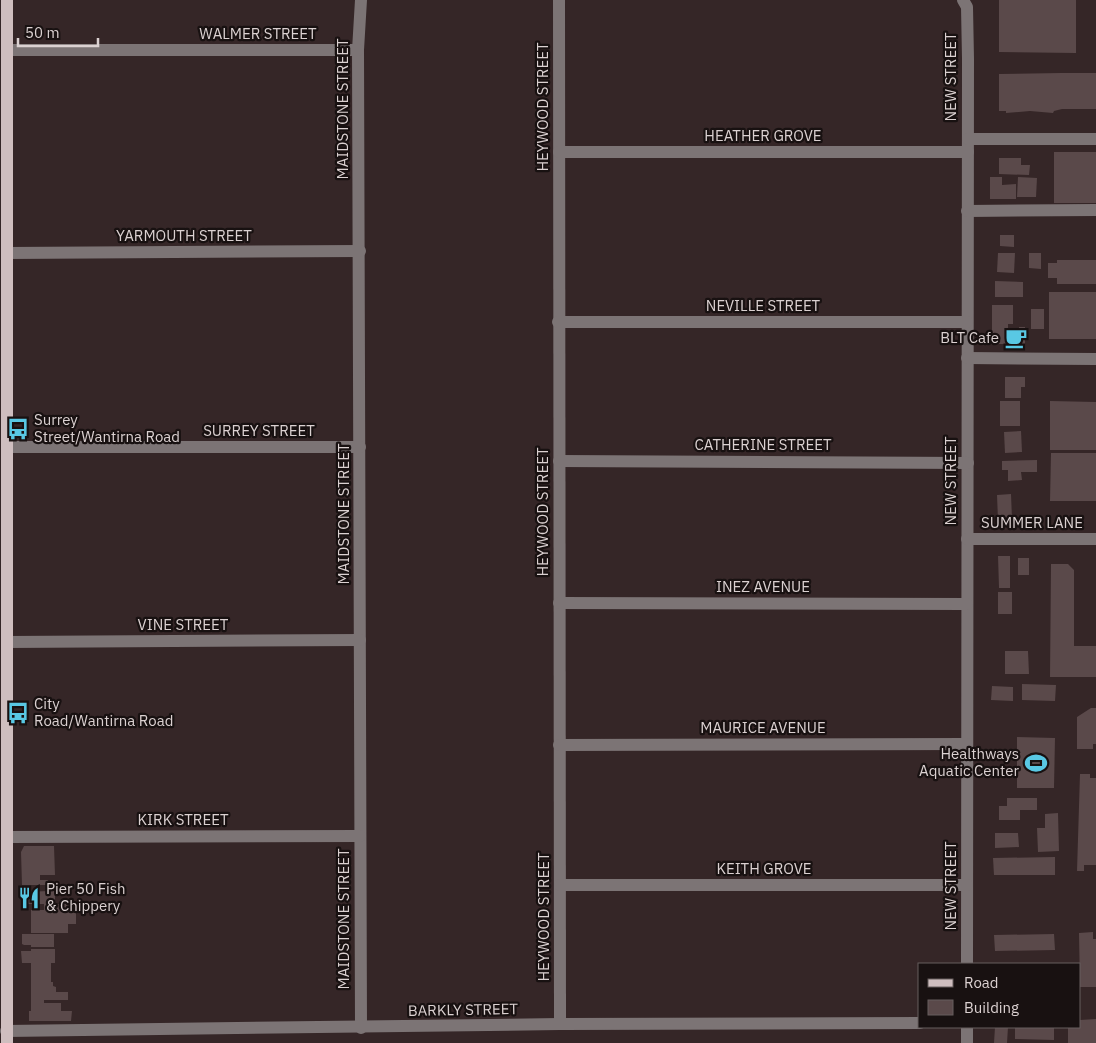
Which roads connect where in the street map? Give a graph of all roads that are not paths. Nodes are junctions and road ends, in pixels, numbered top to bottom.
1 (7, 0) edge
2 (361, 0) edge
3 (558, 0) edge
4 (963, 0) edge
5 (7, 50) junction
6 (358, 50) junction
7 (1096, 139) edge
8 (968, 145) junction
9 (560, 152) junction
10 (1096, 210) edge
11 (967, 211) junction
12 (360, 251) junction
13 (7, 253) junction
14 (558, 322) junction
15 (967, 322) junction
16 (967, 358) junction
17 (1096, 359) edge
18 (360, 447) junction
19 (7, 448) junction
20 (559, 461) junction
21 (968, 463) junction
22 (967, 539) junction
23 (1096, 539) edge
24 (560, 603) junction
25 (967, 604) junction
26 (360, 640) junction
27 (7, 642) junction
28 (967, 744) junction
29 (559, 745) junction
30 (4, 786) edge
31 (360, 836) junction
32 (7, 837) junction
33 (967, 885) junction
34 (560, 886) junction
35 (967, 963) edge
36 (560, 1024) junction
37 (918, 1024) edge
38 (361, 1028) junction
39 (967, 1028) edge
40 (5, 1031) edge
41 (967, 1043) edge

1 - 5 main road
2 - 6 street, MAIDSTONE STREET
3 - 9 street, HEYWOOD STREET
4 - 8 street, NEW STREET
5 - 6 street, WALMER STREET
5 - 13 main road
6 - 12 street, MAIDSTONE STREET
7 - 8 street, HEATHER GROVE
8 - 9 street, HEATHER GROVE
8 - 11 street, NEW STREET
9 - 14 street, HEYWOOD STREET
10 - 11 street
11 - 15 street, NEW STREET
12 - 13 street, YARMOUTH STREET
12 - 18 street, MAIDSTONE STREET
13 - 19 main road
14 - 15 street, NEVILLE STREET
14 - 20 street, HEYWOOD STREET
15 - 16 street, NEW STREET
16 - 17 street
16 - 21 street, NEW STREET
18 - 19 street, SURREY STREET
18 - 26 street, MAIDSTONE STREET
19 - 27 main road
20 - 21 street, CATHERINE STREET
20 - 24 street, HEYWOOD STREET
21 - 22 street, NEW STREET
22 - 23 street, SUMMER LANE
22 - 25 street, NEW STREET
24 - 25 street, INEZ AVENUE
24 - 29 street, HEYWOOD STREET
25 - 28 street, NEW STREET
26 - 27 street, VINE STREET
26 - 31 street, MAIDSTONE STREET
27 - 30 main road
28 - 29 street, MAURICE AVENUE
28 - 33 street, NEW STREET
29 - 34 street, HEYWOOD STREET
30 - 32 main road
31 - 32 street, KIRK STREET
31 - 38 street, MAIDSTONE STREET
32 - 40 main road
33 - 34 street, KEITH GROVE
33 - 35 street, NEW STREET
34 - 36 street, HEYWOOD STREET
36 - 37 street, BARKLY STREET
36 - 38 street, BARKLY STREET
38 - 40 street, BARKLY STREET
39 - 41 street

